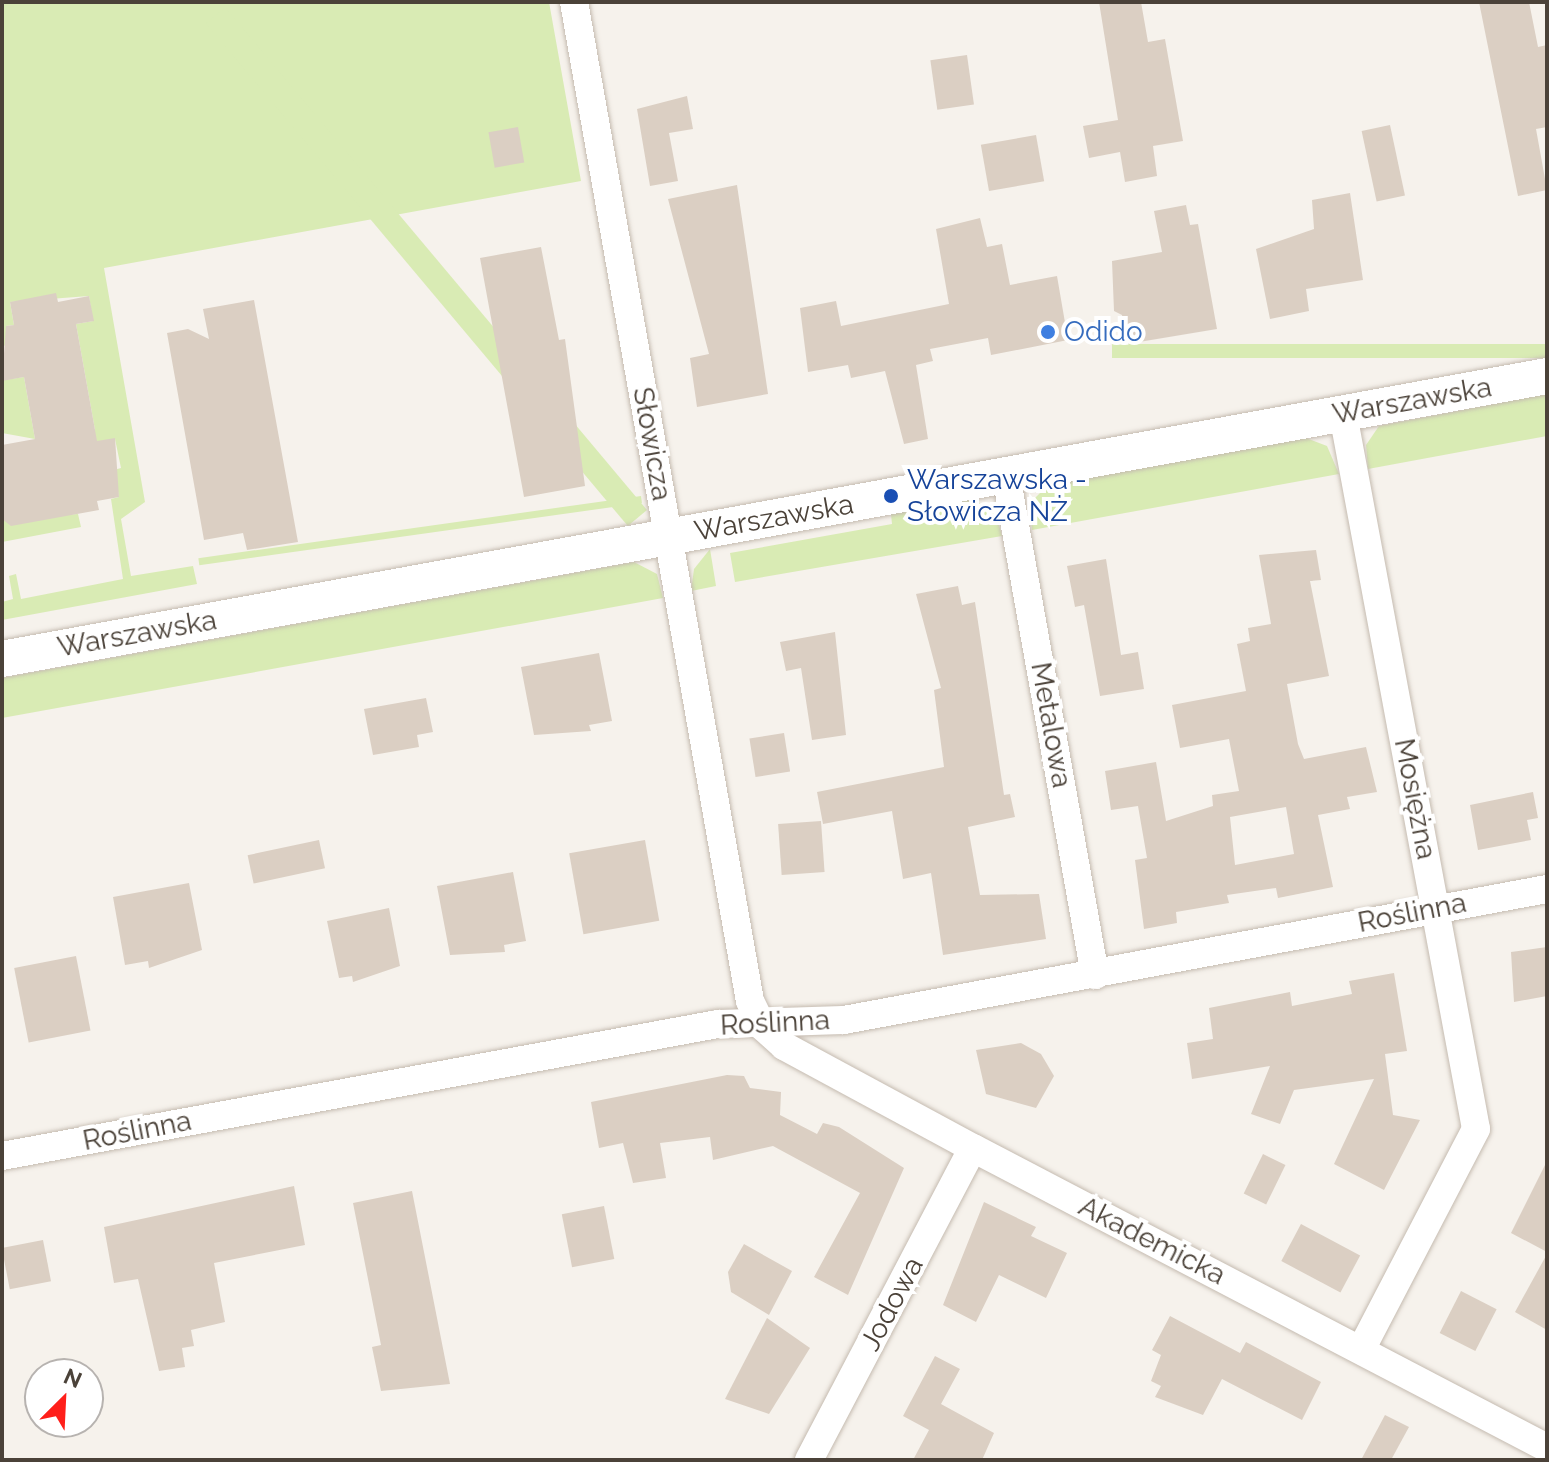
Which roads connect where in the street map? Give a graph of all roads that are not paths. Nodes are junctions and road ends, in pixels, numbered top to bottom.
1 (574, 2) edge
2 (1547, 376) edge
3 (1343, 414) junction
4 (1006, 475) junction
5 (668, 537) junction
6 (2, 659) edge
7 (1547, 889) edge
8 (1435, 908) junction
9 (1095, 975) junction
10 (762, 1026) junction
11 (973, 1148) junction
12 (2, 1156) edge
13 (1361, 1350) junction
14 (1547, 1448) edge
15 (809, 1460) edge

1 - 5 street, Słowicza
2 - 3 street, Warszawska
3 - 4 street, Warszawska
3 - 8 street, Mosiężna
4 - 5 street, Warszawska
4 - 9 street, Metalowa
5 - 6 street, Warszawska
5 - 10 street, Słowicza
7 - 8 street, Roślinna
8 - 9 street, Roślinna
8 - 13 street, Mosiężna
9 - 10 street, Roślinna
10 - 11 street, Akademicka
10 - 12 street, Roślinna
11 - 13 street, Akademicka
11 - 15 street, Jodowa
13 - 14 street, Akademicka

